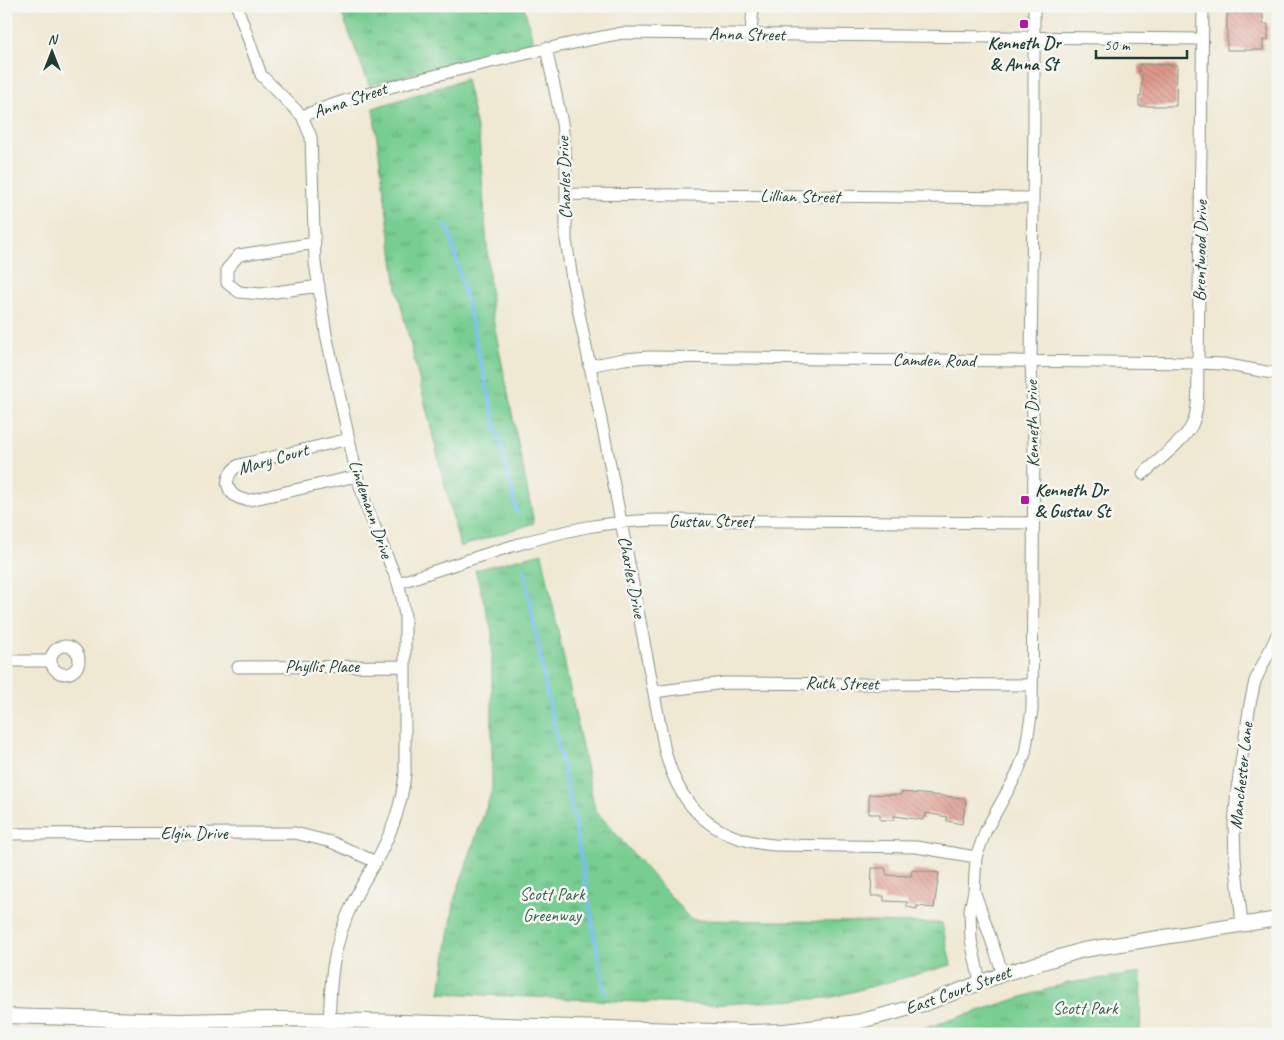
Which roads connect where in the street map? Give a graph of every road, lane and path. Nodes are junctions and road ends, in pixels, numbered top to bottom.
1 (238, 6) edge
2 (753, 6) edge
3 (1034, 6) edge
4 (1203, 6) edge
5 (752, 34) junction
6 (1034, 37) junction
7 (1202, 39) junction
8 (546, 48) junction
9 (302, 116) junction
10 (567, 194) junction
11 (1033, 198) junction
12 (315, 243) junction
13 (319, 286) junction
14 (1031, 361) junction
15 (1198, 363) junction
16 (589, 366) junction
17 (1278, 374) edge
18 (349, 439) junction
19 (1142, 474) dead end
20 (358, 476) junction
21 (621, 522) junction
22 (1033, 523) junction
23 (398, 583) junction
24 (1278, 633) edge
25 (6, 661) edge
26 (50, 661) dead end
27 (405, 666) junction
28 (238, 667) dead end
29 (1032, 685) junction
30 (654, 692) junction
31 (6, 834) edge
32 (976, 857) junction
33 (376, 862) junction
34 (974, 891) junction
35 (1278, 919) edge
36 (1242, 924) junction
37 (1003, 974) junction
38 (980, 983) junction
39 (6, 1016) edge
40 (122, 1020) junction
41 (330, 1027) edge
42 (126, 1034) edge

1 - 9 street, Lindemann Drive
2 - 5 street
3 - 6 street, Kenneth Drive
4 - 7 street, Brentwood Drive
5 - 6 street, Anna Street
5 - 8 street, Anna Street
6 - 7 street, Anna Street
6 - 11 street, Kenneth Drive
7 - 15 street, Brentwood Drive
8 - 9 street, Anna Street
8 - 10 street, Charles Drive
9 - 12 street, Lindemann Drive
10 - 11 street, Lillian Street
10 - 16 street, Charles Drive
11 - 14 street, Kenneth Drive
12 - 13 street, Lindemann Drive
12 - 13 street
13 - 18 street, Lindemann Drive
14 - 15 street, Camden Road
14 - 16 street, Camden Road
14 - 22 street, Kenneth Drive
15 - 17 street, Camden Road
15 - 19 street, Brentwood Drive
16 - 21 street, Charles Drive
18 - 20 street, Lindemann Drive
18 - 20 street, Mary Court
20 - 23 street, Lindemann Drive
21 - 22 street, Gustav Street
21 - 23 street, Gustav Street
21 - 30 street, Charles Drive
22 - 29 street, Kenneth Drive
23 - 27 street, Lindemann Drive
24 - 36 street, Manchester Lane
25 - 26 street
27 - 28 street, Phyllis Place
27 - 33 street, Lindemann Drive
29 - 30 street, Ruth Street
29 - 32 street, Kenneth Drive
30 - 32 street, Charles Drive
31 - 33 street, Elgin Drive
32 - 34 street, Kenneth Drive
33 - 41 street, Lindemann Drive
34 - 37 street, Kenneth Drive
34 - 38 street, Kenneth Drive
35 - 36 street, East Court Street
36 - 37 street, East Court Street
37 - 38 street, East Court Street
38 - 41 street, East Court Street
39 - 40 street, East Court Street
40 - 41 street, East Court Street
40 - 42 street

